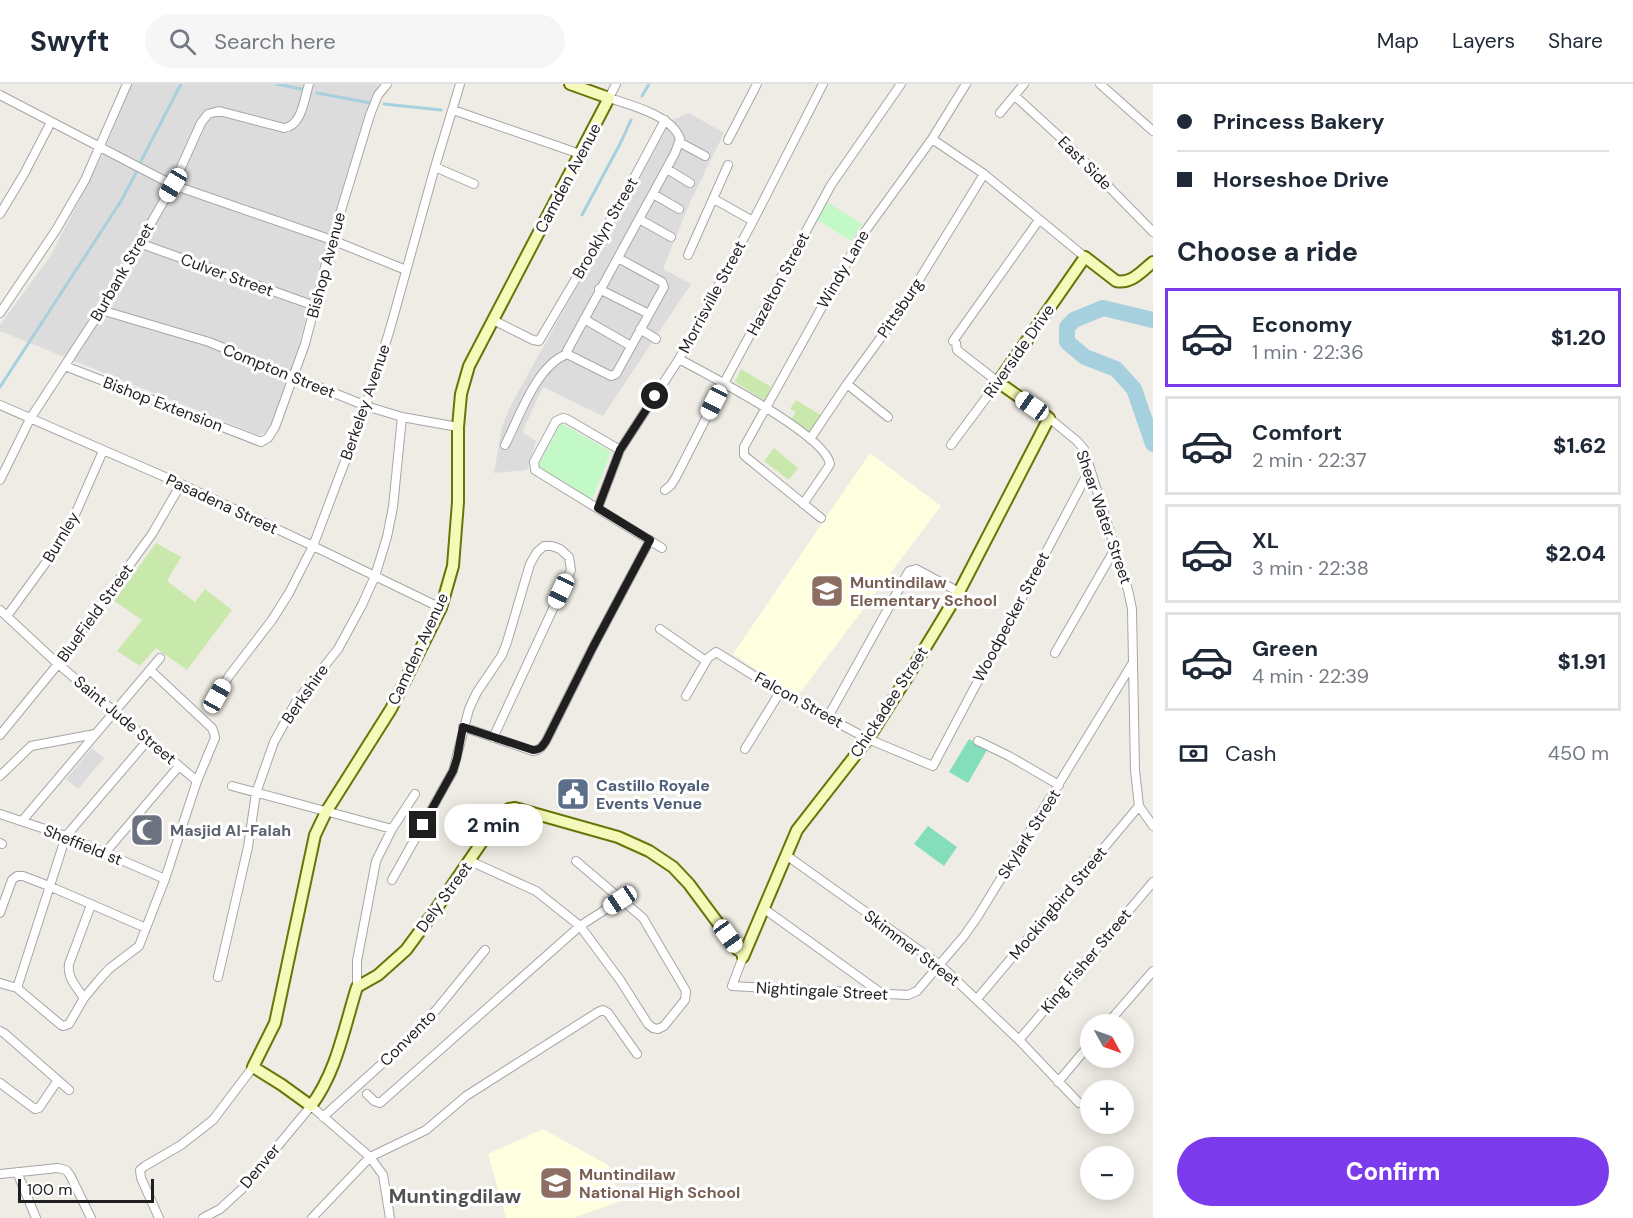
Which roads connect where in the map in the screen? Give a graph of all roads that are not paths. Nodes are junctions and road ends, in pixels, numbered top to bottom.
1 (126, 84) edge
2 (309, 84) edge
3 (387, 84) edge
4 (460, 84) edge
5 (570, 84) edge
6 (616, 84) edge
7 (757, 84) edge
8 (823, 84) edge
9 (901, 84) edge
10 (966, 84) edge
11 (1024, 84) edge
12 (1100, 84) edge
13 (1015, 96) junction
14 (1, 97) edge
15 (609, 98) junction
16 (453, 110) junction
17 (1000, 113) dead end
18 (665, 120) junction
19 (51, 122) junction
20 (1153, 131) edge
21 (932, 139) junction
22 (728, 140) dead end
23 (679, 142) junction
24 (100, 148) junction
25 (580, 154) junction
26 (705, 156) dead end
27 (728, 165) dead end
28 (435, 167) junction
29 (667, 169) junction
30 (984, 174) junction
31 (690, 183) dead end
32 (474, 184) dead end
33 (173, 185) junction
34 (653, 194) junction
35 (714, 199) junction
36 (679, 208) dead end
37 (0, 214) edge
38 (639, 219) junction
39 (1039, 220) junction
40 (753, 221) junction
41 (1153, 232) edge
42 (671, 237) dead end
43 (332, 240) junction
44 (139, 243) junction
45 (688, 255) dead end
46 (1085, 257) junction
47 (618, 258) junction
48 (1153, 262) edge
49 (406, 270) junction
50 (599, 290) junction
51 (315, 306) junction
52 (101, 310) junction
53 (0, 313) edge
54 (649, 314) junction
55 (584, 319) junction
56 (493, 320) junction
57 (640, 329) junction
58 (656, 339) dead end
59 (631, 346) junction
60 (567, 354) junction
61 (678, 359) junction
62 (65, 366) junction
63 (293, 378) junction
64 (998, 382) junction
65 (724, 383) junction
66 (847, 384) junction
67 (0, 405) edge
68 (366, 406) junction
69 (766, 407) junction
70 (402, 417) junction
71 (888, 417) dead end
72 (1049, 418) junction
73 (30, 419) junction
74 (458, 427) junction
75 (810, 439) junction
76 (261, 442) joint
77 (506, 445) dead end
78 (951, 445) dead end
79 (620, 450) junction
80 (103, 452) junction
81 (1090, 469) junction
82 (0, 480) edge
83 (181, 484) junction
84 (665, 490) dead end
85 (803, 504) junction
86 (598, 508) junction
87 (821, 518) dead end
88 (650, 540) junction
89 (313, 546) junction
90 (1116, 547) junction
91 (662, 548) dead end
92 (375, 576) junction
93 (959, 592) junction
94 (441, 608) junction
95 (0, 610) edge
96 (8, 616) junction
97 (660, 629) dead end
98 (1055, 653) dead end
99 (160, 658) dead end
100 (706, 661) junction
101 (58, 664) junction
102 (1132, 664) junction
103 (150, 670) junction
104 (780, 692) junction
105 (217, 696) dead end
106 (686, 696) dead end
107 (115, 711) junction
108 (828, 717) junction
109 (463, 727) junction
110 (95, 734) junction
111 (0, 735) edge
112 (493, 738) junction
113 (868, 739) junction
114 (148, 740) junction
115 (978, 741) dead end
116 (745, 749) dead end
117 (179, 766) junction
118 (933, 766) joint
119 (0, 776) edge
120 (197, 781) junction
121 (1059, 785) junction
122 (232, 786) dead end
123 (256, 793) junction
124 (415, 794) dead end
125 (1139, 806) junction
126 (326, 812) junction
127 (0, 814) edge
128 (22, 821) junction
129 (1153, 826) edge
130 (392, 829) junction
131 (66, 836) junction
132 (104, 854) junction
133 (786, 855) junction
134 (470, 861) junction
135 (576, 861) dead end
136 (165, 879) junction
137 (392, 880) dead end
138 (1153, 882) edge
139 (49, 886) junction
140 (620, 900) junction
141 (91, 905) junction
142 (763, 908) junction
143 (0, 913) edge
144 (580, 927) junction
145 (146, 928) junction
146 (485, 950) dead end
147 (741, 953) junction
148 (940, 965) junction
149 (1153, 971) edge
150 (218, 977) dead end
151 (0, 983) edge
152 (732, 986) joint
153 (357, 987) junction
154 (17, 988) junction
155 (881, 993) junction
156 (913, 994) joint
157 (84, 998) junction
158 (977, 999) junction
159 (1116, 1014) edge
160 (0, 1031) edge
161 (1019, 1040) junction
162 (637, 1054) dead end
163 (1080, 1056) edge
164 (253, 1067) junction
165 (58, 1080) junction
166 (1058, 1082) junction
167 (0, 1083) edge
168 (69, 1090) dead end
169 (367, 1094) dead end
170 (1078, 1103) dead end
171 (311, 1106) junction
172 (323, 1117) junction
173 (370, 1157) junction
174 (17, 1172) junction
175 (0, 1174) edge
176 (388, 1217) edge
177 (36, 1218) edge
178 (91, 1218) edge
179 (159, 1218) edge
180 (203, 1218) edge
181 (312, 1218) edge

1 - 24 street
2 - 33 street, Burbank Street
3 - 43 street, Bishop Avenue
4 - 16 street, Berkeley Avenue
5 - 15 street
6 - 15 street, Camden Avenue
7 - 22 street
8 - 40 street, Morrisville Street
9 - 65 street, Hazelton Street
10 - 21 street, Windy Lane
11 - 13 street
12 - 20 street
13 - 17 street
13 - 41 street, East Side
14 - 19 street
15 - 18 street
15 - 25 street, Camden Avenue
16 - 25 street
16 - 28 street, Berkeley Avenue
18 - 23 street
18 - 56 street, Brooklyn Street
19 - 24 street
19 - 37 street
21 - 30 street
21 - 69 street, Windy Lane
23 - 26 street
23 - 29 street
24 - 33 street
24 - 53 street
25 - 56 street, Camden Avenue
27 - 35 street
28 - 32 street
28 - 49 street, Berkeley Avenue
29 - 31 street
29 - 34 street
30 - 39 street
30 - 66 street, Pittsburg
33 - 43 street
33 - 44 street, Burbank Street
34 - 36 street
34 - 38 street
35 - 40 street
35 - 45 street
38 - 42 street
38 - 47 street
39 - 46 street
39 - 64 street, Shear Water Street
40 - 61 street, Morrisville Street
43 - 49 street
43 - 51 street, Bishop Avenue
44 - 51 street, Culver Street
44 - 52 street, Burbank Street
46 - 48 street
46 - 64 street, Riverside Drive
47 - 50 street
47 - 54 street
49 - 68 street, Berkeley Avenue
50 - 54 street
50 - 55 street
51 - 63 street, Bishop Avenue
52 - 62 street, Burbank Street
52 - 63 street, Compton Street
54 - 57 street
55 - 59 street
55 - 60 street
56 - 74 street, Camden Avenue
57 - 58 street
57 - 59 street
59 - 60 street
60 - 77 street
61 - 65 street
61 - 79 street, Morrisville Street
62 - 73 street, Burbank Street
62 - 76 street, Bishop Extension
63 - 68 street, Compton Street
63 - 76 street, Bishop Avenue
64 - 72 street, Shear Water Street
64 - 78 street, Riverside Drive
65 - 69 street
65 - 84 street, Hazelton Street
66 - 71 street
66 - 75 street, Pittsburg
67 - 73 street, Pasadena Street
68 - 70 street, Compton Street
68 - 89 street, Berkeley Avenue
69 - 75 street
69 - 85 street, Windy Lane
70 - 74 street, Compton Street
70 - 92 street, Berkshire
72 - 81 street, Shear Water Street
72 - 93 street, Chickadee Street
73 - 80 street, Pasadena Street
73 - 82 street, Burbank Street
74 - 94 street, Camden Avenue
75 - 85 street
79 - 86 street, Morrisville Street
79 - 86 street
80 - 83 street, Pasadena Street
80 - 96 street, Burnley
81 - 90 street, Shear Water Street
81 - 118 street, Woodpecker Street
83 - 89 street, Pasadena Street
83 - 101 street, BlueField Street
85 - 87 street
86 - 88 street
88 - 91 street
88 - 112 street
89 - 92 street, Pasadena Street
89 - 105 street, Berkeley Avenue
90 - 98 street
90 - 102 street, Shear Water Street
92 - 94 street, Pasadena Street
92 - 123 street, Berkshire
93 - 108 street
93 - 113 street, Chickadee Street
94 - 126 street, Camden Avenue
95 - 96 street, Saint Jude Street
96 - 101 street, Saint Jude Street
97 - 100 street
99 - 103 street
100 - 104 street, Falcon Street
100 - 106 street
101 - 107 street, Saint Jude Street
101 - 111 street, BlueField Street
102 - 121 street, Skylark Street
102 - 125 street, Shear Water Street
103 - 107 street
103 - 120 street
104 - 108 street, Falcon Street
104 - 116 street
107 - 110 street
107 - 114 street, Saint Jude Street
108 - 113 street, Falcon Street
109 - 112 street
109 - 112 street
109 - 137 street
110 - 119 street
110 - 128 street
113 - 118 street, Falcon Street
113 - 133 street, Chickadee Street
114 - 117 street, Saint Jude Street
114 - 131 street
115 - 121 street
117 - 120 street, Saint Jude Street
117 - 132 street
120 - 136 street
121 - 148 street, Skylark Street
122 - 123 street
123 - 126 street
123 - 150 street, Berkshire
124 - 130 street
125 - 129 street, Shear Water Street
125 - 158 street, Mockingbird Street
126 - 130 street
126 - 164 street, Camden Avenue
127 - 128 street, Sheffield st
128 - 131 street, Sheffield st
130 - 153 street
131 - 132 street, Sheffield st
131 - 139 street
132 - 136 street, Sheffield st
133 - 142 street, Chickadee Street
133 - 148 street, Skimmer Street
134 - 144 street
134 - 147 street, Dely Street
134 - 153 street, Dely Street
135 - 140 street
136 - 145 street
138 - 161 street, King Fisher Street
139 - 141 street
139 - 143 street
139 - 154 street
140 - 144 street
140 - 144 street
141 - 145 street
141 - 157 street
142 - 147 street, Chickadee Street
142 - 155 street
144 - 169 street
145 - 157 street
146 - 172 street, Convento
147 - 152 street, Chickadee Street
148 - 156 street, Skylark Street
148 - 158 street, Skimmer Street
149 - 159 street
151 - 154 street
152 - 155 street, Nightingale Street
153 - 171 street
154 - 157 street
155 - 156 street, Nightingale Street
158 - 161 street, Skimmer Street
160 - 165 street
161 - 166 street, Skimmer Street
162 - 173 street
163 - 166 street
164 - 171 street
164 - 179 street, Camden Avenue
165 - 167 street
165 - 168 street
166 - 170 street, Skimmer Street
171 - 172 street
171 - 180 street, Denver
172 - 173 street
173 - 176 street
173 - 181 street
174 - 175 street
174 - 177 street
174 - 178 street

